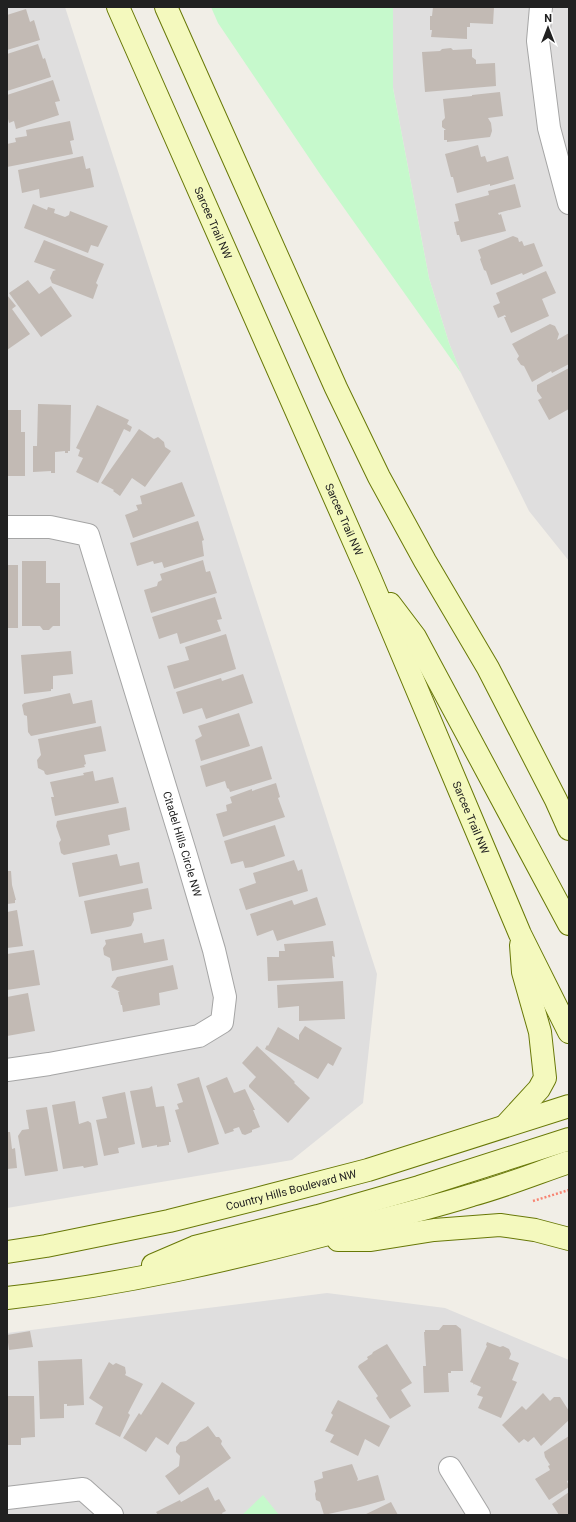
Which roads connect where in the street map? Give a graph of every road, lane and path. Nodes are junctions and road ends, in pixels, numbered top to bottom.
1 (118, 7) edge
2 (166, 7) edge
3 (541, 7) edge
4 (569, 203) edge
5 (7, 527) edge
6 (370, 578) junction
7 (569, 829) edge
8 (569, 924) edge
9 (520, 934) junction
10 (569, 1032) edge
11 (7, 1070) edge
12 (569, 1106) edge
13 (505, 1126) junction
14 (569, 1139) edge
15 (569, 1162) edge
16 (569, 1239) edge
17 (307, 1240) junction
18 (7, 1252) edge
19 (112, 1283) junction
20 (7, 1298) edge
21 (450, 1468) dead end
22 (7, 1498) edge
23 (112, 1515) edge
24 (479, 1515) edge

1 - 6 main road, Sarcee Trail NW
2 - 7 main road
3 - 4 street
5 - 11 street, Citadel Hills Circle NW
6 - 8 main road
6 - 9 main road, Sarcee Trail NW
9 - 10 main road, Sarcee Trail NW
9 - 13 main road
12 - 13 main road, Country Hills Boulevard NW
13 - 18 main road, Country Hills Boulevard NW
14 - 19 main road
15 - 17 main road
16 - 17 main road
17 - 19 main road
19 - 20 main road
21 - 24 street
22 - 23 street

